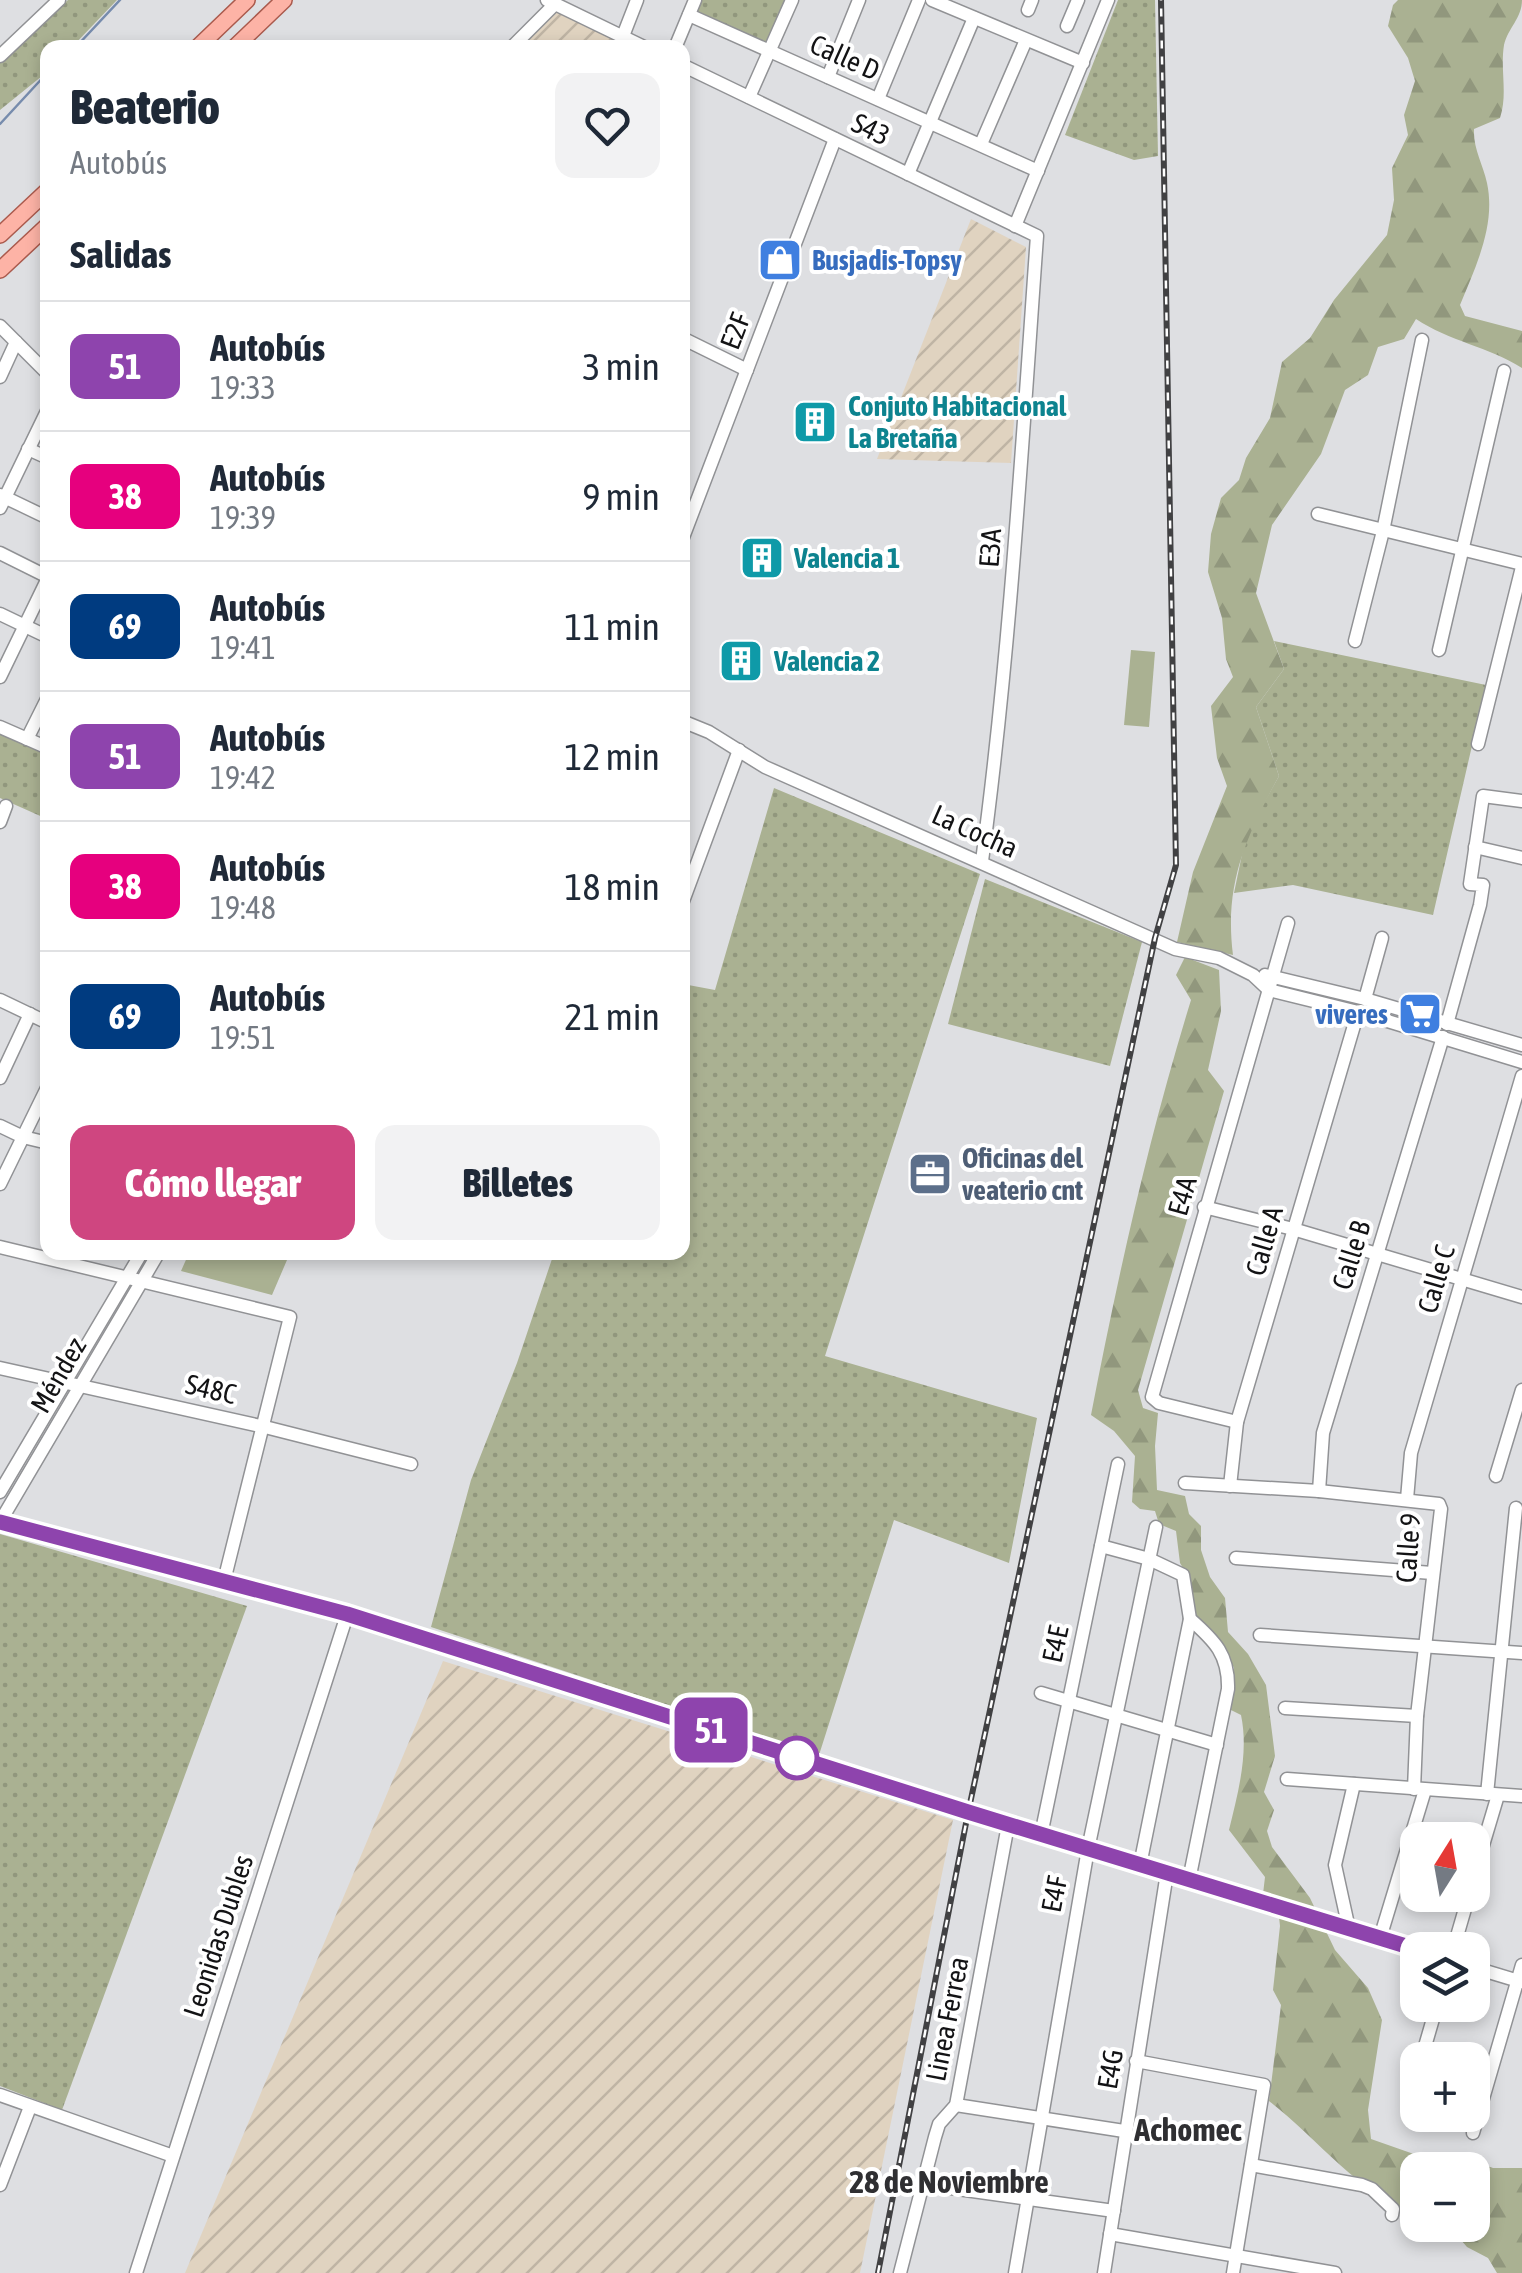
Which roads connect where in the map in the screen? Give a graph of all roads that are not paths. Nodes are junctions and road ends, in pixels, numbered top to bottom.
1 (247, 0) edge
2 (284, 0) edge
3 (637, 0) edge
4 (695, 0) edge
5 (792, 0) edge
6 (859, 0) edge
7 (918, 0) edge
8 (932, 0) edge
9 (1078, 0) edge
10 (1108, 0) edge
11 (56, 1) edge
12 (551, 2) edge
13 (968, 10) edge
14 (689, 15) junction
15 (1067, 26) dead end
16 (623, 36) junction
17 (205, 40) edge
18 (242, 40) edge
19 (518, 40) edge
20 (631, 40) edge
21 (678, 40) edge
22 (1026, 40) junction
23 (771, 51) junction
24 (0, 56) edge
25 (1084, 63) junction
26 (690, 69) edge
27 (828, 76) junction
28 (750, 98) junction
29 (878, 99) junction
30 (930, 122) junction
31 (835, 139) junction
32 (981, 144) junction
33 (1038, 171) junction
34 (908, 174) junction
35 (40, 198) edge
36 (1015, 226) junction
37 (40, 232) edge
38 (0, 235) edge
39 (1038, 236) joint
40 (0, 270) edge
41 (0, 326) edge
42 (1422, 340) dead end
43 (16, 342) junction
44 (690, 342) edge
45 (40, 366) edge
46 (748, 370) junction
47 (1504, 371) dead end
48 (0, 377) edge
49 (40, 426) edge
50 (28, 449) junction
51 (40, 454) edge
52 (2, 500) edge
53 (1318, 514) dead end
54 (40, 515) edge
55 (690, 519) edge
56 (1383, 530) junction
57 (1462, 550) junction
58 (0, 553) edge
59 (1522, 565) edge
60 (40, 573) edge
61 (40, 594) edge
62 (0, 614) edge
63 (25, 626) junction
64 (40, 633) edge
65 (1355, 641) dead end
66 (1440, 650) dead end
67 (0, 677) edge
68 (40, 713) edge
69 (690, 725) edge
70 (0, 727) edge
71 (27, 739) junction
72 (1478, 744) dead end
73 (40, 745) edge
74 (739, 750) junction
75 (1522, 801) edge
76 (6, 806) dead end
77 (0, 822) edge
78 (1475, 847) junction
79 (1522, 858) edge
80 (982, 861) junction
81 (690, 874) edge
82 (1288, 924) dead end
83 (1382, 938) dead end
84 (1271, 982) junction
85 (0, 1000) edge
86 (1361, 1005) junction
87 (30, 1014) junction
88 (40, 1018) edge
89 (1445, 1030) junction
90 (1522, 1045) edge
91 (1522, 1062) edge
92 (1522, 1076) edge
93 (0, 1078) edge
94 (40, 1102) edge
95 (0, 1126) edge
96 (22, 1137) junction
97 (40, 1140) edge
98 (0, 1184) edge
99 (1204, 1207) junction
100 (1294, 1229) junction
101 (0, 1247) edge
102 (1377, 1256) junction
103 (40, 1257) edge
104 (53, 1260) edge
105 (137, 1260) edge
106 (154, 1260) edge
107 (126, 1278) junction
108 (1462, 1281) junction
109 (142, 1282) junction
110 (1522, 1298) edge
111 (0, 1368) edge
112 (65, 1382) junction
113 (80, 1386) junction
114 (1522, 1390) edge
115 (1237, 1422) junction
116 (265, 1427) junction
117 (410, 1464) dead end
118 (1118, 1464) dead end
119 (1496, 1476) dead end
120 (1185, 1483) dead end
121 (1230, 1486) junction
122 (1319, 1491) junction
123 (0, 1492) edge
124 (1408, 1498) junction
125 (1516, 1508) dead end
126 (0, 1522) edge
127 (1156, 1527) dead end
128 (1101, 1546) junction
129 (1236, 1558) dead end
130 (1149, 1560) junction
131 (1432, 1573) junction
132 (224, 1581) junction
133 (347, 1614) junction
134 (1190, 1619) junction
135 (1260, 1635) dead end
136 (1426, 1646) junction
137 (1500, 1651) junction
138 (1522, 1652) edge
139 (1041, 1693) dead end
140 (1068, 1701) junction
141 (1285, 1708) dead end
142 (1116, 1715) junction
143 (1417, 1716) junction
144 (1168, 1730) junction
145 (1216, 1745) junction
146 (1287, 1779) dead end
147 (1354, 1784) junction
148 (1420, 1789) junction
149 (1493, 1794) junction
150 (1522, 1796) edge
151 (1486, 1822) edge
152 (1008, 1825) junction
153 (1041, 1835) junction
154 (1088, 1849) junction
155 (1140, 1865) junction
156 (1167, 1873) junction
157 (1189, 1880) junction
158 (1349, 1929) junction
159 (1380, 1938) junction
160 (1400, 1944) edge
161 (1522, 1965) edge
162 (1490, 1972) edge
163 (1520, 1981) edge
164 (1136, 2061) junction
165 (0, 2095) edge
166 (956, 2105) junction
167 (30, 2106) junction
168 (1043, 2119) junction
169 (1124, 2131) junction
170 (1473, 2133) dead end
171 (173, 2156) junction
172 (1251, 2165) junction
173 (0, 2184) edge
174 (922, 2184) junction
175 (1030, 2199) junction
176 (1114, 2211) junction
177 (1392, 2215) dead end
178 (1110, 2234) junction
179 (1236, 2258) junction
180 (136, 2273) edge
181 (900, 2273) edge
182 (1015, 2273) edge
183 (1104, 2273) edge
184 (1233, 2273) edge
185 (1335, 2273) edge

1 - 17 main road
2 - 18 main road
3 - 16 street
4 - 14 street
5 - 23 street
6 - 27 street
7 - 29 street
8 - 13 street
9 - 15 street
10 - 25 street
11 - 24 street
12 - 16 street
12 - 19 street
13 - 22 street
13 - 30 street
14 - 21 street
14 - 23 street, Calle D
16 - 20 street
22 - 25 street
22 - 32 street
23 - 27 street, Calle D
23 - 28 street
25 - 33 street
26 - 28 street, S43
27 - 29 street, Calle D
28 - 31 street, S43
29 - 30 street, Calle D
30 - 32 street, Calle D
30 - 34 street
31 - 34 street, S43
31 - 46 street, E2F
32 - 33 street, Calle D
33 - 36 street
34 - 36 street, S43
35 - 38 main road
36 - 39 street, S43
37 - 40 main road
39 - 80 street, E3A
41 - 43 street
42 - 56 street
43 - 45 street
43 - 48 street
44 - 46 street
46 - 55 street, E2F
47 - 57 street
49 - 50 street
50 - 51 street
50 - 52 street
52 - 54 street
53 - 56 street
56 - 57 street
56 - 65 street
57 - 59 street
57 - 66 street
58 - 60 street
59 - 72 street
61 - 63 street
62 - 63 street
63 - 64 street
63 - 67 street
68 - 71 street
69 - 74 street, La Cocha
70 - 71 street
71 - 73 street
74 - 80 street, La Cocha
74 - 81 street
75 - 78 street
76 - 77 street
78 - 79 street
78 - 89 street, Calle B
80 - 84 street, La Cocha
82 - 84 street, E4A
83 - 86 street, Calle A
84 - 86 street, La Cocha
84 - 99 street, E4A
85 - 87 street
86 - 89 street, La Cocha
86 - 100 street, Calle A
87 - 88 street
87 - 93 street
89 - 90 street, La Cocha
89 - 91 street, La Cocha
89 - 102 street, Calle B
92 - 108 street, Calle C
94 - 96 street
95 - 96 street
96 - 97 street
96 - 98 street
99 - 100 street
99 - 115 street, E4A
100 - 102 street
100 - 115 street, Calle A
101 - 103 street
102 - 108 street
102 - 122 street, Calle B
104 - 107 street
105 - 107 street, Méndez
106 - 109 street, Méndez
107 - 109 street
107 - 112 street, Méndez
108 - 110 street
108 - 124 street, Calle C
109 - 113 street, Méndez
109 - 116 street
111 - 112 street, S48C
112 - 113 street, S48C
112 - 123 street, Méndez
113 - 116 street, S48C
113 - 126 street, Méndez
114 - 119 street
115 - 121 street, Calle A
116 - 117 street, S48C
116 - 132 street
118 - 128 street, E4E
120 - 121 street, Calle 9
121 - 122 street, Calle 9
122 - 124 street, Calle 9
124 - 131 street, Calle 9
125 - 137 street
126 - 132 street
127 - 130 street, E4F
128 - 130 street
128 - 140 street, E4E
129 - 131 street
130 - 134 street
130 - 142 street, E4F
131 - 136 street, Calle 9
132 - 133 street
133 - 152 street
133 - 171 street, Leonidas Dubles
134 - 144 street
134 - 145 street
135 - 136 street
136 - 137 street
136 - 143 street, Calle 9
137 - 138 street
137 - 149 street
139 - 140 street
140 - 142 street
140 - 153 street, E4E
141 - 143 street
142 - 144 street
142 - 154 street, E4F
143 - 148 street, Calle 9
144 - 145 street
144 - 155 street
145 - 157 street
146 - 147 street
147 - 148 street
147 - 158 street
148 - 149 street
148 - 159 street, Calle 9
149 - 150 street
149 - 151 street
152 - 153 street
152 - 166 street, Linea Ferrea
153 - 154 street
154 - 155 street
154 - 168 street, E4F
155 - 156 street
156 - 157 street
156 - 164 street, E4G
157 - 158 street
158 - 159 street
159 - 160 street
161 - 163 street
162 - 163 street
163 - 170 street
164 - 169 street, E4G
164 - 172 street
165 - 167 street
166 - 168 street
166 - 174 street, Linea Ferrea
167 - 171 street
167 - 173 street
168 - 169 street
168 - 175 street, E4F
169 - 176 street, E4G
171 - 180 street, Leonidas Dubles
172 - 177 street
172 - 179 street
174 - 175 street
174 - 181 street, Linea Ferrea
175 - 176 street
175 - 182 street, E4F
176 - 178 street, E4G
178 - 179 street
178 - 183 street, E4G
179 - 184 street
179 - 185 street

